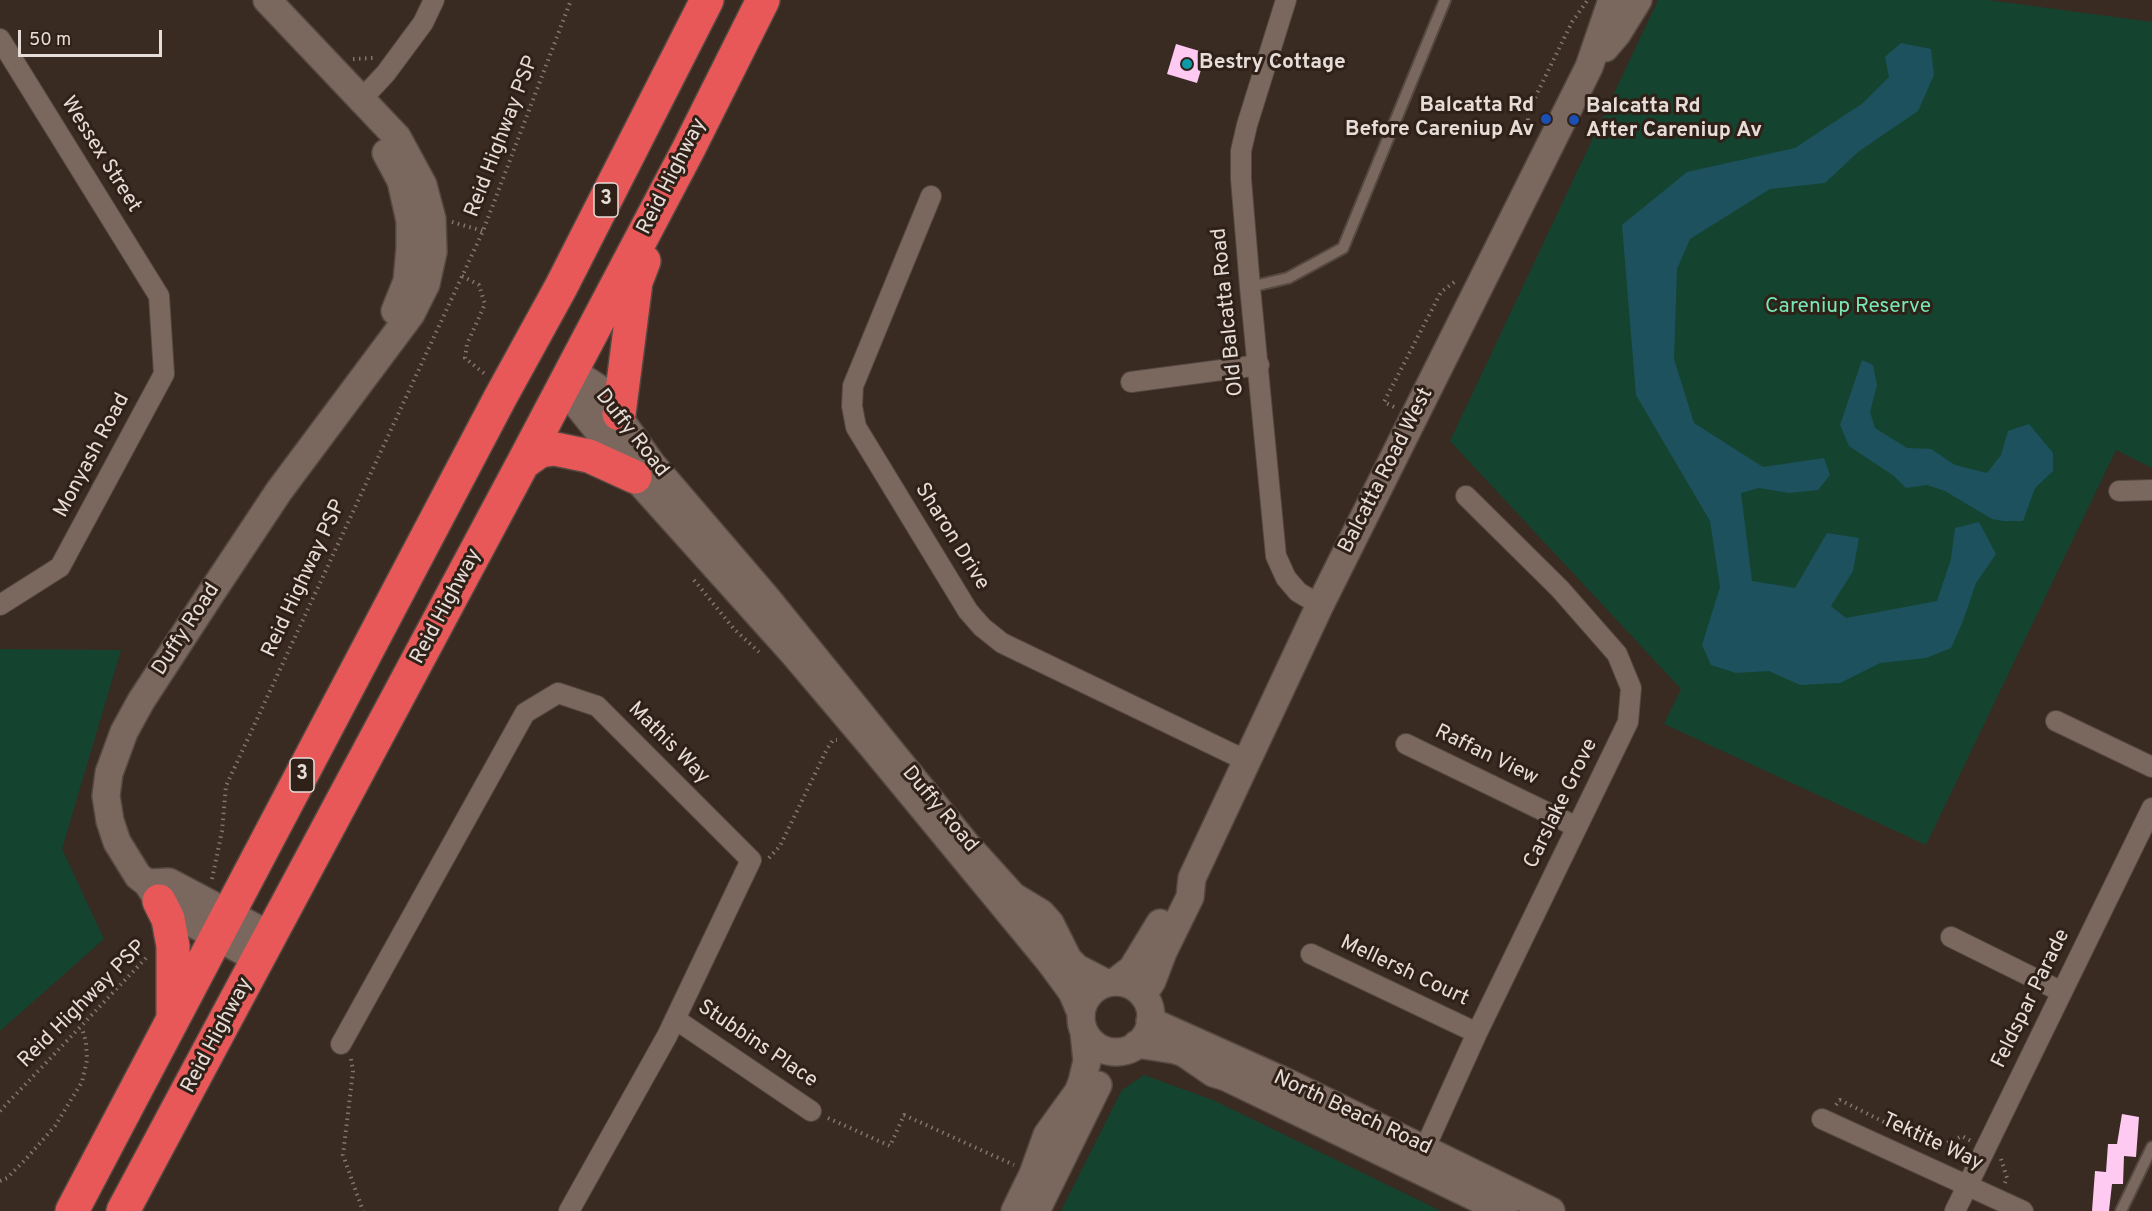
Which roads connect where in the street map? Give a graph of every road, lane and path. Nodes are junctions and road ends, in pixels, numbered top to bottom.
1 (267, 0) edge
2 (434, 0) edge
3 (571, 0) edge
4 (707, 0) edge
5 (763, 0) edge
6 (1286, 0) edge
7 (1444, 0) edge
8 (1587, 0) edge
9 (1612, 0) edge
10 (1638, 0) edge
11 (0, 39) edge
12 (1589, 67) junction
13 (361, 100) junction
14 (1528, 145) dead end
15 (688, 150) junction
16 (931, 196) dead end
17 (442, 220) dead end
18 (483, 231) junction
19 (1460, 278) dead end
20 (561, 287) junction
21 (1250, 287) junction
22 (159, 296) joint
23 (1259, 365) junction
24 (568, 376) junction
25 (1131, 382) dead end
26 (500, 398) junction
27 (619, 414) junction
28 (1414, 418) junction
29 (524, 463) junction
30 (635, 477) junction
31 (2152, 490) edge
32 (2119, 491) dead end
33 (1466, 496) dead end
34 (0, 605) edge
35 (1320, 605) junction
36 (2056, 721) dead end
37 (1406, 744) dead end
38 (871, 745) junction
39 (1247, 761) junction
40 (2152, 767) edge
41 (2152, 808) edge
42 (1577, 827) junction
43 (750, 860) junction
44 (1192, 878) junction
45 (153, 892) junction
46 (217, 917) junction
47 (1951, 937) dead end
48 (172, 946) junction
49 (265, 948) junction
50 (1311, 954) dead end
51 (1110, 982) junction
52 (2062, 992) junction
53 (1143, 995) junction
54 (675, 1019) junction
55 (173, 1020) junction
56 (1082, 1023) junction
57 (82, 1027) junction
58 (1478, 1033) junction
59 (1134, 1039) junction
60 (340, 1044) joint
61 (0, 1111) edge
62 (811, 1111) joint
63 (1822, 1119) joint
64 (2152, 1147) edge
65 (1986, 1148) junction
66 (1420, 1159) junction
67 (2148, 1165) edge
68 (1019, 1167) dead end
69 (0, 1181) edge
70 (1968, 1185) junction
71 (72, 1211) edge
72 (123, 1211) edge
73 (363, 1211) edge
74 (569, 1211) edge
75 (1015, 1211) edge
76 (1036, 1211) edge
77 (1504, 1211) edge
78 (1551, 1211) edge
79 (1955, 1211) edge
80 (2023, 1211) edge
81 (2121, 1211) edge

1 - 13 main road, Duffy Road
2 - 13 street
3 - 18 path, Reid Highway PSP
4 - 20 highway, 3
5 - 15 highway, Reid Highway / 3
6 - 21 street, Old Balcatta Road
7 - 21 lane
8 - 14 path
9 - 12 main road, Balcatta Road West
10 - 12 main road, Balcatta Road West
11 - 22 street, Wessex Street
12 - 28 main road, Balcatta Road West
13 - 45 main road, Duffy Road
15 - 24 highway, Reid Highway / 3
15 - 27 highway
16 - 39 street, Sharon Drive
17 - 18 path
18 - 46 path, Reid Highway PSP
19 - 28 path
20 - 24 highway
20 - 26 highway, 3
21 - 23 street, Old Balcatta Road
22 - 34 street, Monyash Road
23 - 25 street
23 - 35 street, Old Balcatta Road
24 - 26 highway
24 - 27 main road, Duffy Road
24 - 29 highway, Reid Highway / 3
24 - 30 main road, Duffy Road
26 - 46 highway, 3
27 - 51 main road, Duffy Road
28 - 35 main road, Balcatta Road West
29 - 30 highway
29 - 49 highway, Reid Highway / 3
30 - 38 main road, Duffy Road
31 - 32 street
33 - 42 street, Carslake Grove
35 - 39 main road, Balcatta Road West
36 - 40 street
37 - 42 street, Raffan View
38 - 43 path
38 - 56 main road, Duffy Road
39 - 44 main road, Balcatta Road West
41 - 52 street, Feldspar Parade
42 - 58 street, Carslake Grove
43 - 54 street
43 - 60 street, Mathis Way
44 - 51 main road, Balcatta Road West
44 - 53 main road, Balcatta Road West
45 - 46 main road, Duffy Road
45 - 46 main road, Duffy Road
45 - 48 highway
46 - 49 main road, Duffy Road
46 - 55 highway, 3
47 - 52 street
48 - 55 highway
48 - 57 path, Reid Highway PSP
49 - 72 highway, Reid Highway / 3
50 - 58 street, Mellersh Court
51 - 53 main road
51 - 56 main road
52 - 65 street, Feldspar Parade
53 - 59 main road
54 - 62 street, Stubbins Place
54 - 74 street
55 - 71 highway, 3
56 - 59 main road
56 - 75 main road
57 - 61 path, Reid Highway PSP
57 - 69 path
58 - 66 street, Carslake Grove
59 - 66 main road, North Beach Road
59 - 76 main road
60 - 73 path
62 - 68 path
63 - 65 path
63 - 70 street, Tektite Way
64 - 67 lane
65 - 70 street, Feldspar Parade
66 - 77 main road, North Beach Road
66 - 78 main road, North Beach Road
67 - 81 lane
70 - 79 street, Feldspar Parade
70 - 80 street, Tektite Way

